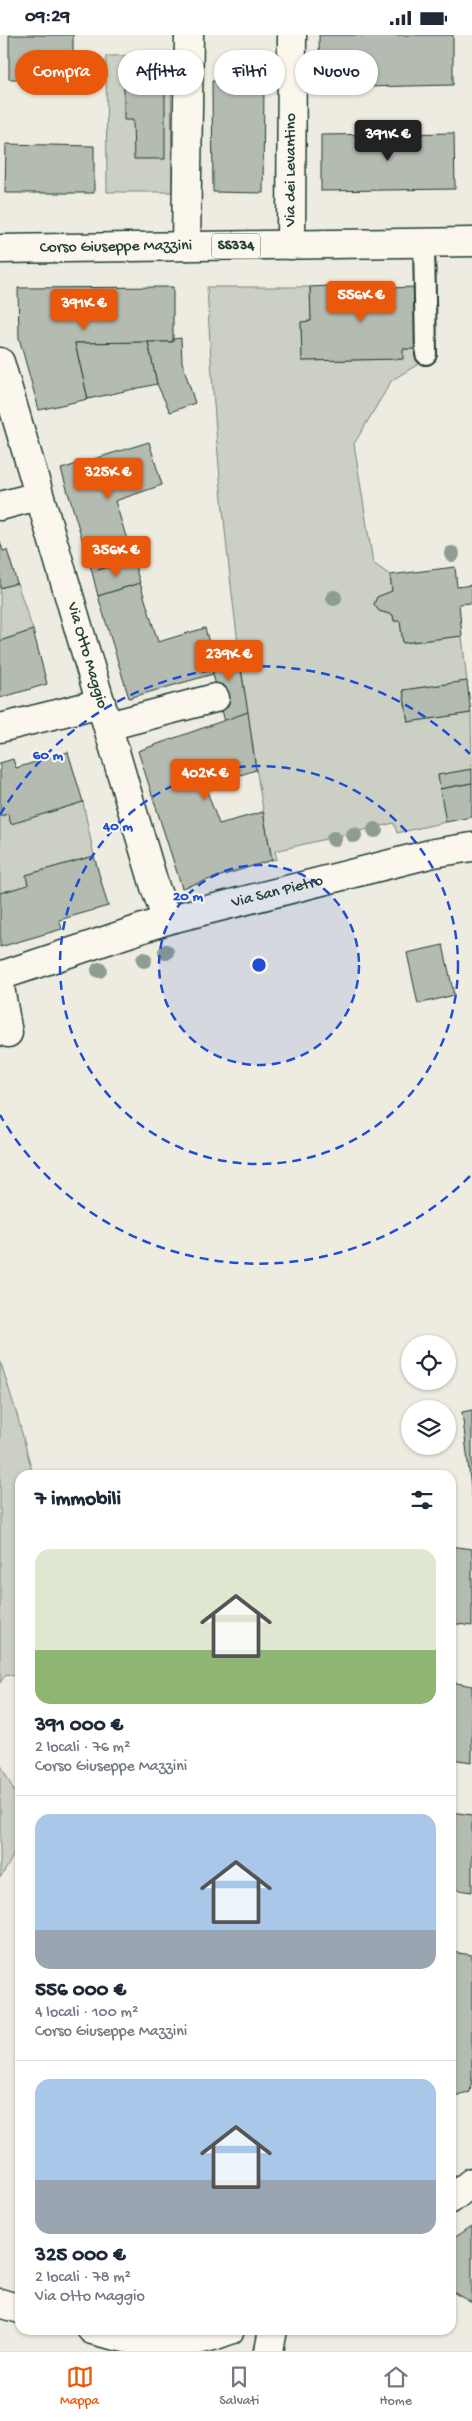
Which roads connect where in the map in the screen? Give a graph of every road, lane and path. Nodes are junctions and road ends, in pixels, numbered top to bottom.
1 (188, 35) edge
2 (292, 35) edge
3 (472, 242) edge
4 (424, 243) junction
5 (291, 245) junction
6 (186, 246) junction
7 (0, 249) edge
8 (426, 354) dead end
9 (0, 362) edge
10 (38, 496) junction
11 (0, 506) edge
12 (215, 698) dead end
13 (105, 715) junction
14 (0, 728) edge
15 (472, 847) edge
16 (167, 920) junction
17 (0, 976) edge
18 (0, 987) edge
19 (8, 1033) dead end
20 (472, 2182) edge
21 (456, 2195) edge
22 (0, 2303) edge
23 (15, 2308) edge
24 (111, 2335) edge
25 (217, 2335) edge
26 (271, 2335) edge
27 (269, 2351) edge

1 - 6 street
2 - 5 street, Via dei Levantino
3 - 4 street, Corso Giuseppe Mazzini / SS334
4 - 5 street, Corso Giuseppe Mazzini / SS334
4 - 8 lane
5 - 6 street, Corso Giuseppe Mazzini / SS334
6 - 7 street, Corso Giuseppe Mazzini / SS334
9 - 10 street, Via Otto Maggio
10 - 11 street
10 - 13 street, Via Otto Maggio
12 - 13 street
13 - 14 street
13 - 16 street, Via Otto Maggio
15 - 16 street, Via San Pietro
16 - 17 street, Via San Pietro
18 - 19 street
20 - 21 street
22 - 23 street
24 - 25 street
26 - 27 street

